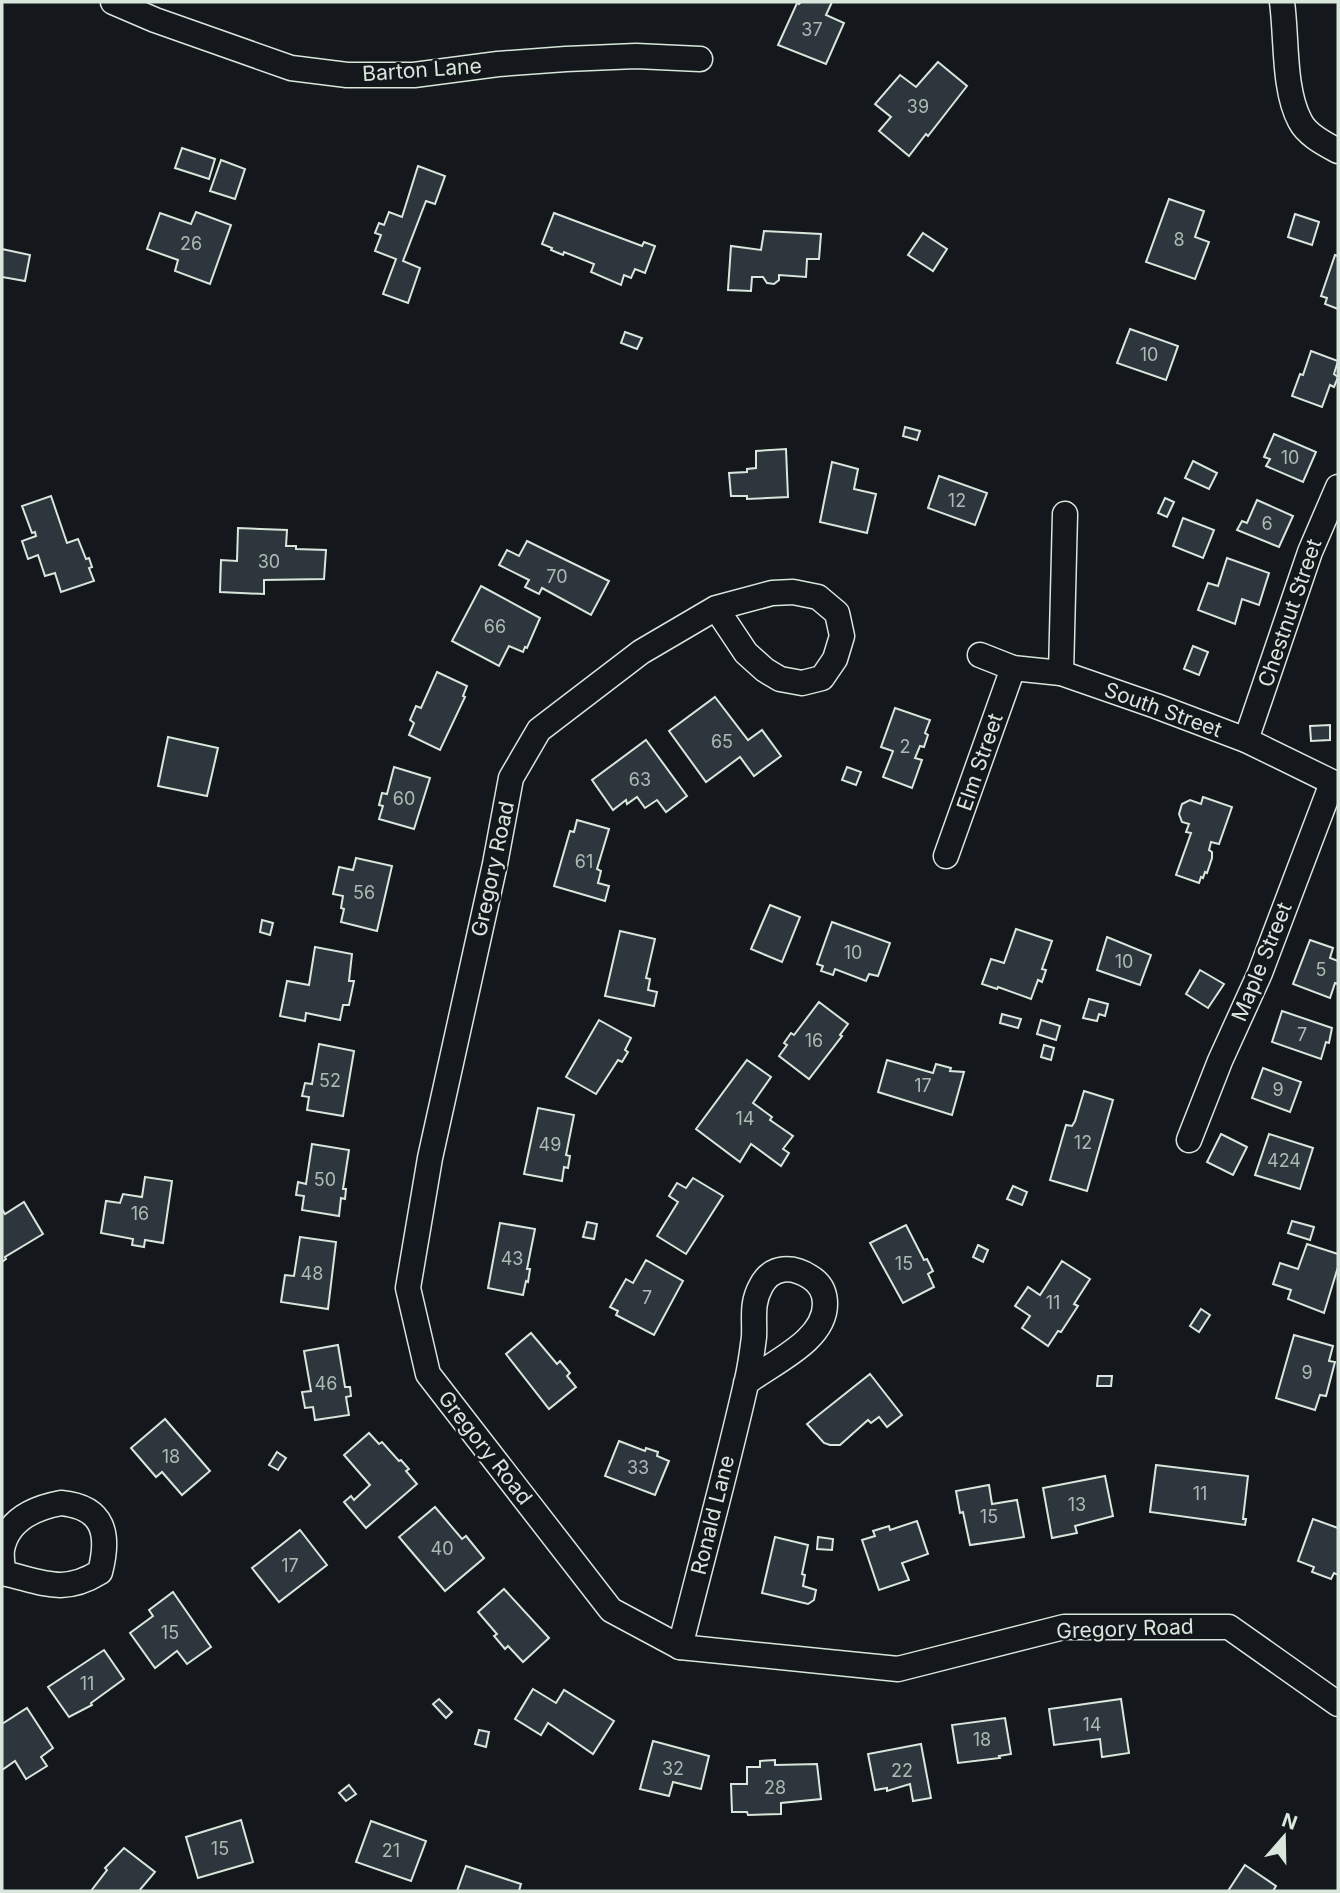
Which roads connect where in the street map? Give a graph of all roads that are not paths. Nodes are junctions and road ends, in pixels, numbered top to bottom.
1 (113, 2) edge
2 (1282, 2) edge
3 (700, 59) dead end
4 (1338, 151) edge
5 (1338, 487) edge
6 (1065, 514) dead end
7 (716, 608) junction
8 (981, 655) dead end
9 (1013, 668) junction
10 (1061, 673) junction
11 (1246, 740) junction
12 (1335, 784) edge
13 (946, 856) dead end
14 (1189, 1140) dead end
15 (746, 1383) dead end
16 (680, 1647) junction
17 (1338, 1704) edge

1 - 3 street, Barton Lane
2 - 4 street
5 - 11 street, Chestnut Street
6 - 10 street
7 - 7 street, Gregory Road
7 - 16 street, Gregory Road
8 - 9 street, South Street
9 - 10 street, South Street
9 - 13 street, Elm Street
10 - 11 street, South Street
11 - 12 street, South Street
12 - 14 street, Maple Street
15 - 16 street, Ronald Lane
16 - 17 street, Gregory Road

